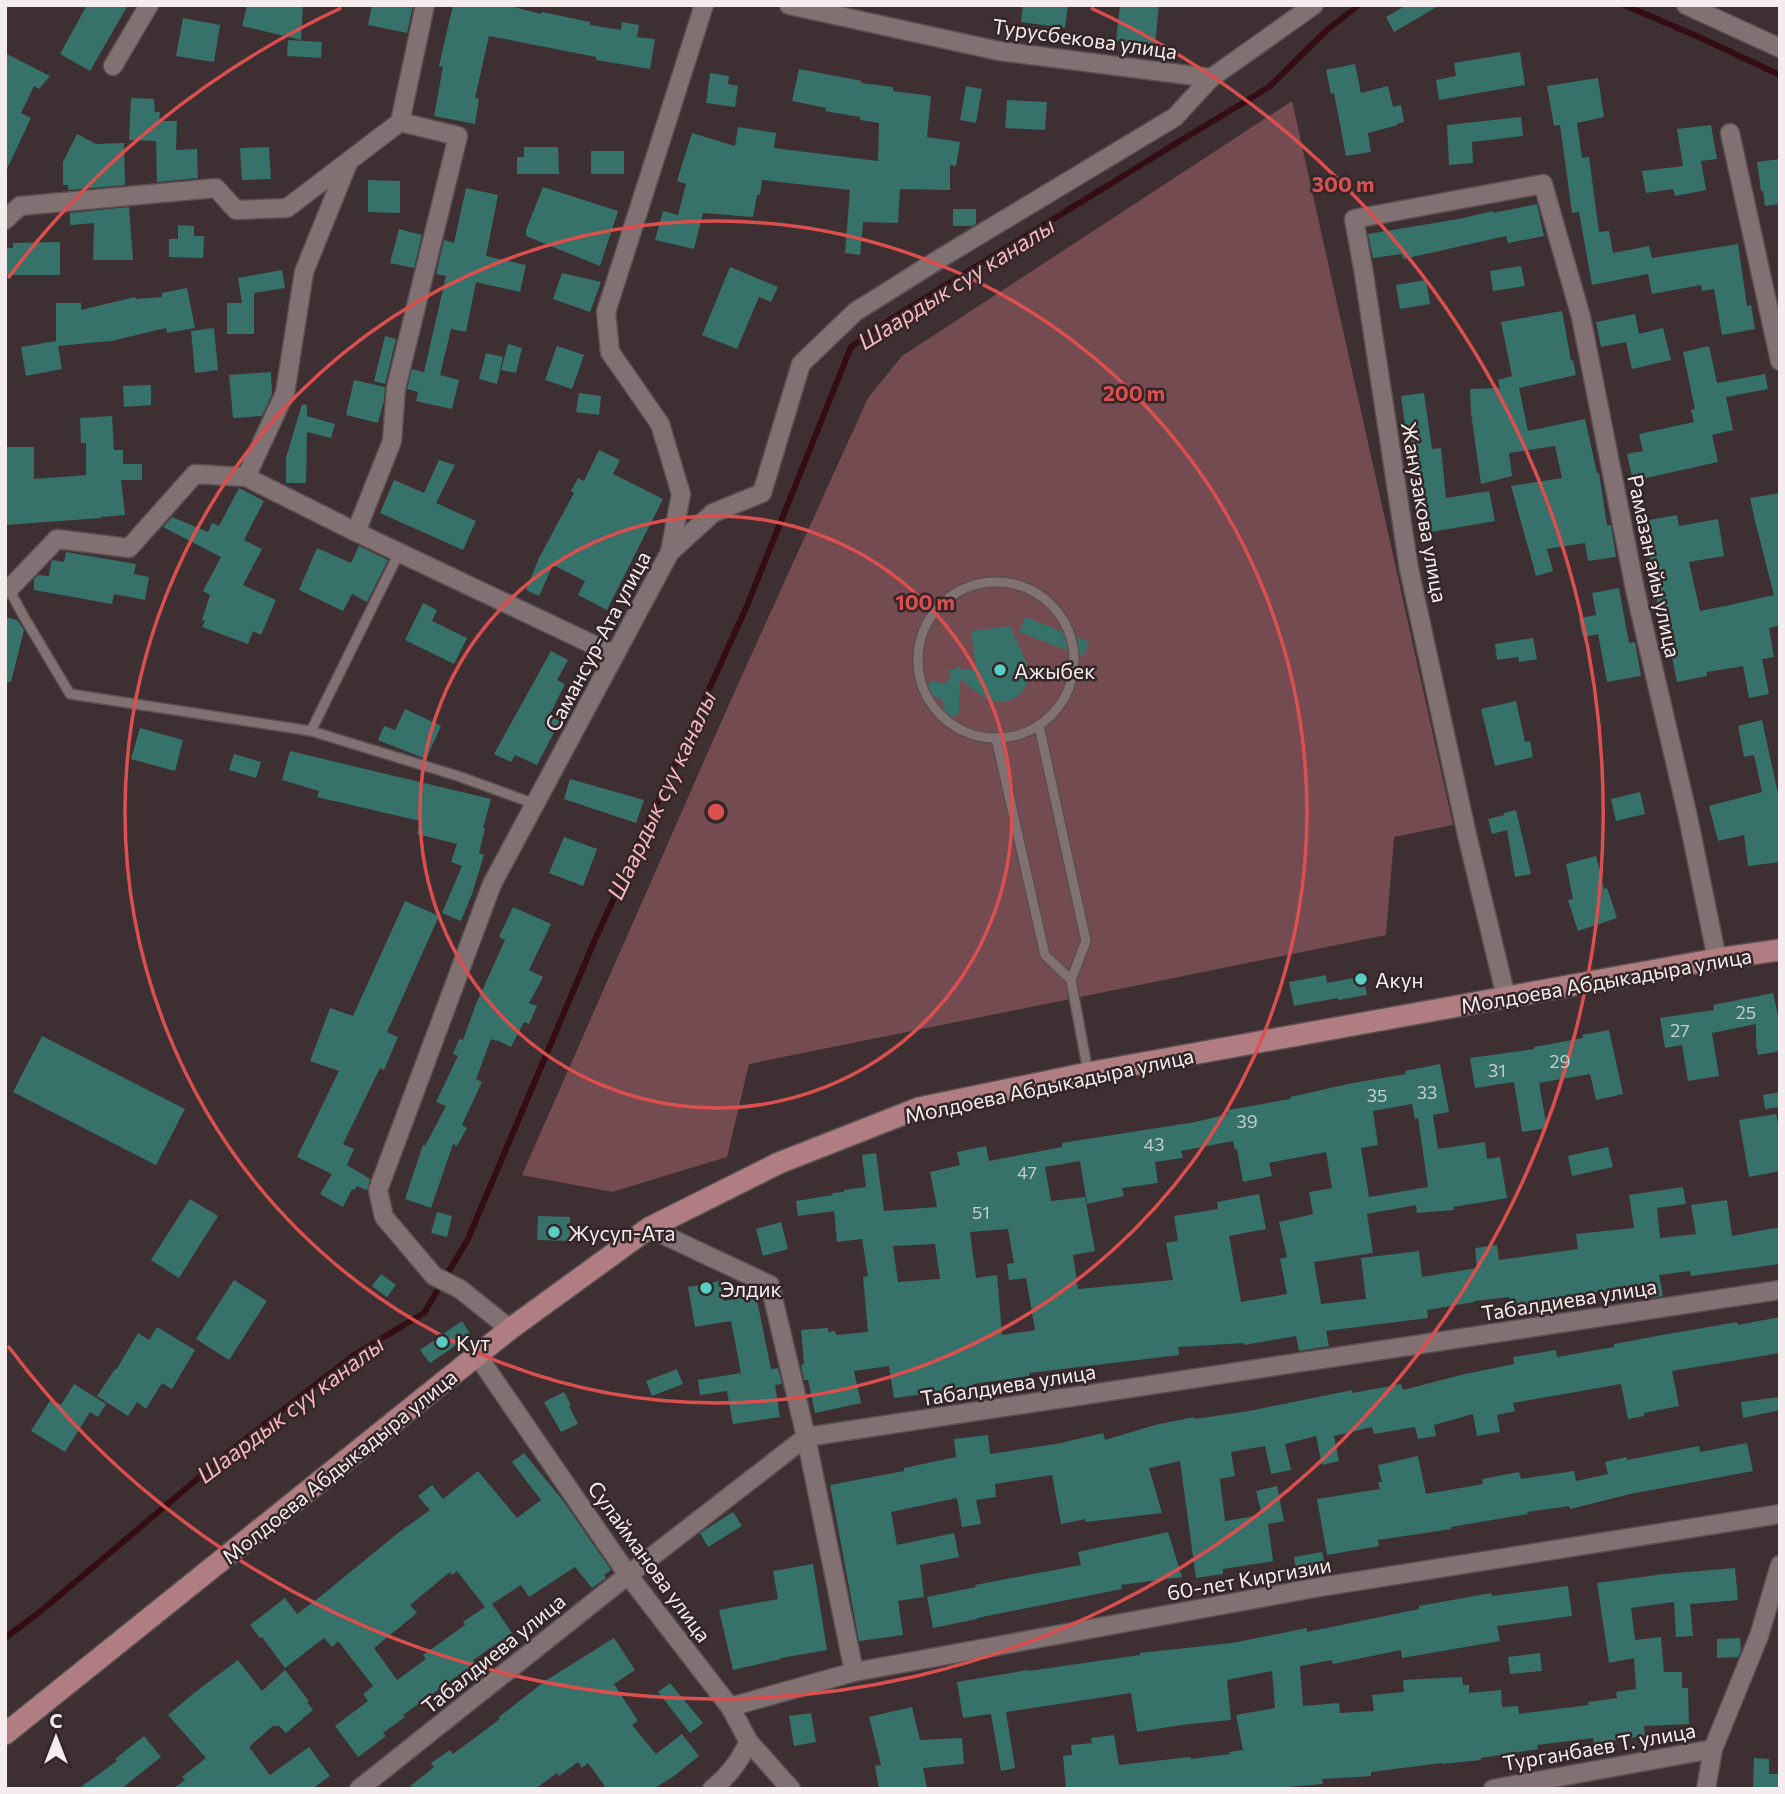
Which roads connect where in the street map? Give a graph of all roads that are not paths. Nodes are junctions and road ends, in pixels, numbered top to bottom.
1 (149, 5) edge
2 (425, 5) edge
3 (704, 5) edge
4 (789, 5) edge
5 (1314, 5) edge
6 (1686, 5) edge
7 (1780, 48) edge
8 (113, 66) dead end
9 (1212, 78) junction
10 (400, 122) junction
11 (1730, 133) dead end
12 (348, 163) junction
13 (1543, 184) joint
14 (5, 220) edge
15 (1780, 361) edge
16 (246, 477) junction
17 (356, 532) junction
18 (670, 552) junction
19 (400, 553) junction
20 (7, 589) edge
21 (615, 655) junction
22 (1039, 726) junction
23 (311, 731) junction
24 (996, 738) junction
25 (535, 804) junction
26 (1780, 950) edge
27 (1717, 959) junction
28 (1071, 980) junction
29 (1507, 998) junction
30 (1088, 1073) junction
31 (649, 1228) junction
32 (1780, 1290) edge
33 (510, 1329) junction
34 (477, 1355) junction
35 (806, 1437) junction
36 (1780, 1514) edge
37 (1780, 1565) edge
38 (628, 1575) junction
39 (854, 1672) junction
40 (730, 1707) junction
41 (5, 1734) edge
42 (749, 1742) junction
43 (1713, 1749) junction
44 (359, 1789) edge
45 (712, 1789) edge
46 (791, 1789) edge
47 (1493, 1789) edge
48 (1706, 1789) edge

1 - 8 street
2 - 10 street
3 - 18 street, Самансур-Ата улица
4 - 9 street, Турусбекова улица
5 - 9 street
6 - 7 street
9 - 18 street
10 - 12 street
10 - 17 street
11 - 15 street
12 - 14 street
12 - 16 street
13 - 27 street, Рамазан айы улица
13 - 29 street, Жанузакова улица
16 - 17 street
16 - 20 street
17 - 19 street
18 - 21 street, Самансур-Ата улица
19 - 21 street
19 - 23 lane
20 - 23 lane
21 - 25 street, Самансур-Ата улица
22 - 24 lane
22 - 24 lane
22 - 28 lane
23 - 25 lane
24 - 28 lane
25 - 33 street, Самансур-Ата улица
26 - 27 main road, Молдоева Абдыкадыра улица
27 - 29 main road, Молдоева Абдыкадыра улица
28 - 30 lane
29 - 30 main road, Молдоева Абдыкадыра улица
30 - 31 main road, Молдоева Абдыкадыра улица
31 - 33 main road, Молдоева Абдыкадыра улица
31 - 35 street
32 - 35 street, Табалдиева улица
33 - 34 main road, Молдоева Абдыкадыра улица
34 - 38 street, Сулайманова улица
34 - 41 main road, Молдоева Абдыкадыра улица
35 - 38 street, Табалдиева улица
35 - 39 street
36 - 39 street, 60-лет Киргизии
37 - 43 street
38 - 40 street, Сулайманова улица
38 - 44 street, Табалдиева улица
39 - 40 street, 60-лет Киргизии
40 - 42 street, Сулайманова улица
42 - 45 street
42 - 46 street, Сулайманова улица
43 - 47 street, Турганбаев Т. улица
43 - 48 street

